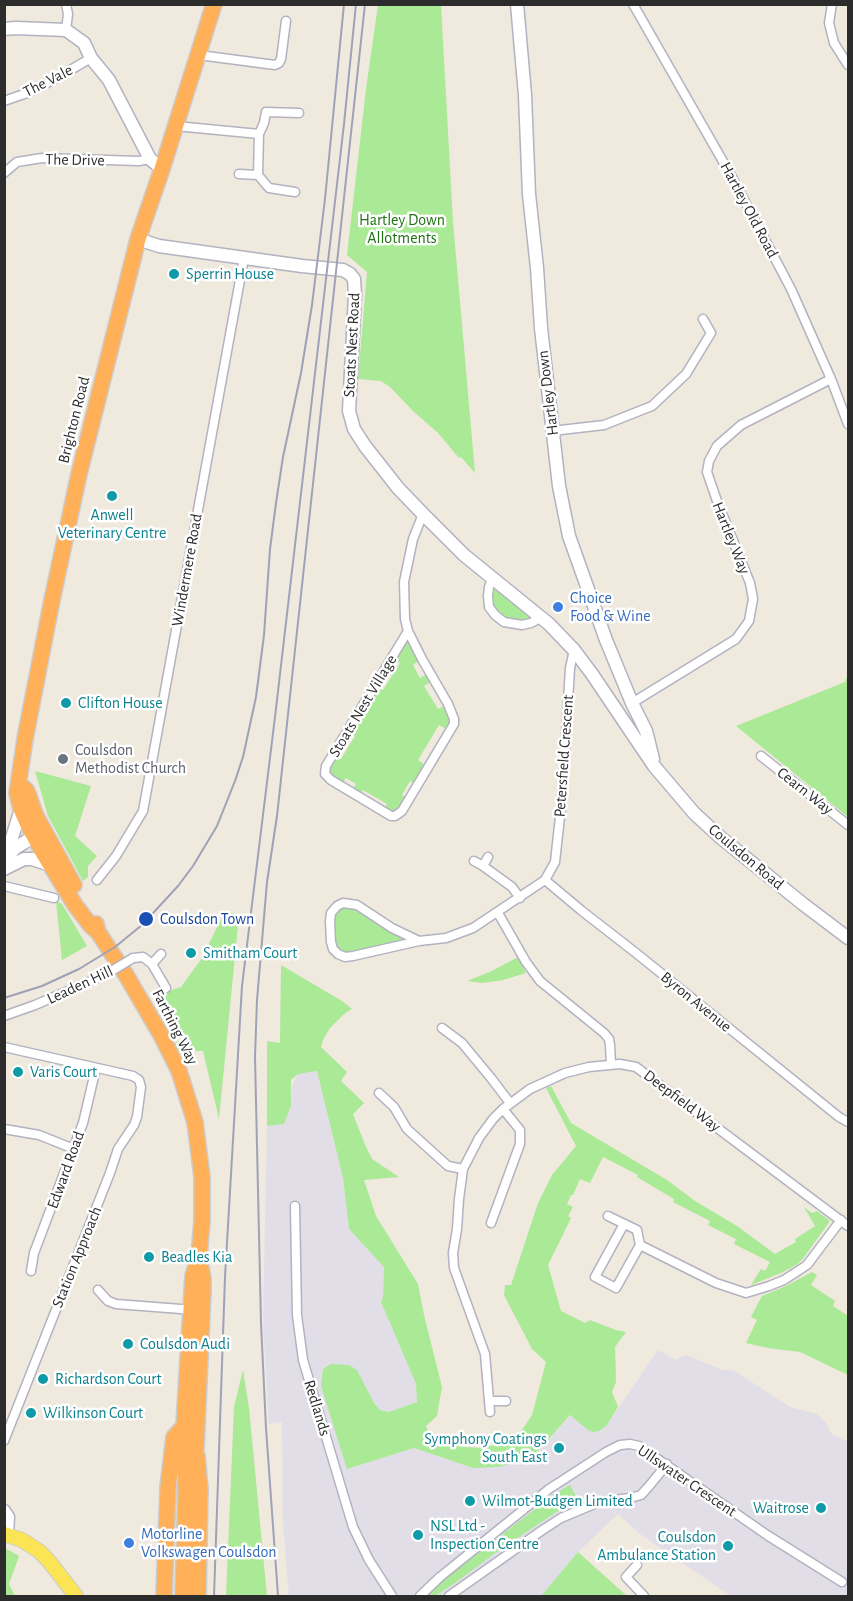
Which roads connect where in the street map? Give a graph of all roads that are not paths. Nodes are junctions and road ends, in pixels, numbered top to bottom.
1 (66, 4) edge
2 (214, 4) edge
3 (517, 4) edge
4 (633, 4) edge
5 (832, 4) edge
6 (286, 21) dead end
7 (4, 29) edge
8 (66, 30) junction
9 (199, 55) junction
10 (91, 58) junction
11 (849, 64) edge
12 (4, 101) edge
13 (299, 113) dead end
14 (176, 126) junction
15 (259, 134) junction
16 (150, 159) junction
17 (162, 169) junction
18 (4, 173) edge
19 (239, 174) dead end
20 (258, 175) junction
21 (295, 192) dead end
22 (138, 239) junction
23 (244, 258) junction
24 (703, 319) dead end
25 (831, 379) junction
26 (849, 423) edge
27 (552, 431) junction
28 (423, 514) junction
29 (492, 579) junction
30 (542, 617) junction
31 (408, 631) junction
32 (574, 650) junction
33 (632, 703) junction
34 (761, 756) dead end
35 (654, 766) junction
36 (20, 782) junction
37 (21, 809) junction
38 (849, 825) edge
39 (38, 834) junction
40 (7, 857) edge
41 (488, 857) dead end
42 (474, 861) dead end
43 (50, 865) junction
44 (483, 866) junction
45 (4, 869) edge
46 (97, 880) dead end
47 (545, 880) junction
48 (4, 886) edge
49 (54, 898) dead end
50 (520, 898) junction
51 (498, 913) junction
52 (98, 932) junction
53 (849, 938) edge
54 (419, 941) junction
55 (161, 954) dead end
56 (152, 964) junction
57 (166, 988) dead end
58 (4, 1016) edge
59 (442, 1028) dead end
60 (4, 1047) edge
61 (611, 1064) junction
62 (96, 1068) junction
63 (379, 1094) dead end
64 (506, 1106) junction
65 (849, 1122) edge
66 (4, 1129) edge
67 (74, 1149) junction
68 (463, 1169) junction
69 (295, 1206) dead end
70 (608, 1216) dead end
71 (490, 1222) dead end
72 (845, 1223) edge
73 (624, 1224) junction
74 (640, 1245) junction
75 (31, 1271) dead end
76 (98, 1290) dead end
77 (196, 1310) junction
78 (490, 1401) junction
79 (506, 1401) dead end
80 (490, 1412) dead end
81 (184, 1426) junction
82 (4, 1441) edge
83 (196, 1447) junction
84 (666, 1464) junction
85 (186, 1492) junction
86 (4, 1511) edge
87 (6, 1534) edge
88 (637, 1565) dead end
89 (843, 1582) dead end
90 (76, 1596) edge
91 (164, 1596) edge
92 (183, 1596) edge
93 (198, 1596) edge
94 (392, 1596) edge
95 (420, 1596) edge
96 (449, 1596) edge
97 (644, 1596) edge

1 - 8 street
2 - 9 highway, Brighton Road
3 - 27 main road, Hartley Down
4 - 25 street, Hartley Old Road
5 - 11 street
6 - 9 street
7 - 8 main road
8 - 10 main road
9 - 14 highway, Brighton Road
10 - 12 street, The Vale
10 - 16 main road
13 - 15 street
14 - 15 street
14 - 17 highway, Brighton Road
15 - 20 street
16 - 17 main road
16 - 18 street, The Drive
17 - 22 highway, Brighton Road
19 - 20 street
20 - 21 street
22 - 23 main road, Stoats Nest Road
22 - 36 highway, Brighton Road
23 - 28 main road, Stoats Nest Road
23 - 46 street, Windermere Road
24 - 27 street
25 - 26 street, Hartley Old Road
25 - 33 street, Hartley Way
27 - 33 main road, Hartley Down
28 - 29 main road, Stoats Nest Road
28 - 31 street, Stoats Nest Village
29 - 30 main road, Stoats Nest Road
29 - 30 street
30 - 32 main road, Stoats Nest Road
31 - 31 street, Stoats Nest Village
32 - 35 main road, Stoats Nest Road
32 - 47 street, Petersfield Crescent
33 - 35 main road, Hartley Down
34 - 38 street, Cearn Way
35 - 53 main road, Coulsdon Road
36 - 37 highway, Brighton Road
36 - 39 highway, Farthing Way
37 - 39 highway
37 - 40 main road, Brighton Road
39 - 40 main road, Brighton Road
39 - 43 highway, Farthing Way
39 - 52 highway, Farthing Way
41 - 44 street
42 - 44 street
43 - 45 main road
43 - 52 highway, Farthing Way
44 - 50 street
47 - 50 street
47 - 65 street, Byron Avenue
48 - 49 street
50 - 51 street
51 - 54 street
51 - 61 street
52 - 77 highway, Farthing Way
54 - 54 street
55 - 56 street
56 - 57 street
56 - 58 street, Leaden Hill, bridge
59 - 64 street
60 - 62 street
61 - 64 street, Deepfield Way
61 - 72 street, Deepfield Way
62 - 67 street, Edward Road
62 - 82 street, Station Approach
63 - 68 street
64 - 68 street, Deepfield Way
64 - 71 street
66 - 67 street
67 - 75 street, Edward Road
68 - 78 street, Deepfield Way
69 - 94 street, Redlands
70 - 73 street
72 - 74 street
73 - 74 street
73 - 74 street
76 - 77 street
77 - 81 highway, Farthing Way
77 - 83 highway, Farthing Way
78 - 79 street
78 - 80 street, Deepfield Way
81 - 85 highway, Farthing Way
81 - 91 highway
83 - 85 highway, Farthing Way
83 - 93 highway
84 - 89 street, Ullswater Crescent
84 - 95 street, Ullswater Crescent
84 - 96 street
85 - 92 highway, Farthing Way
86 - 87 main road
87 - 90 main road
88 - 97 street

